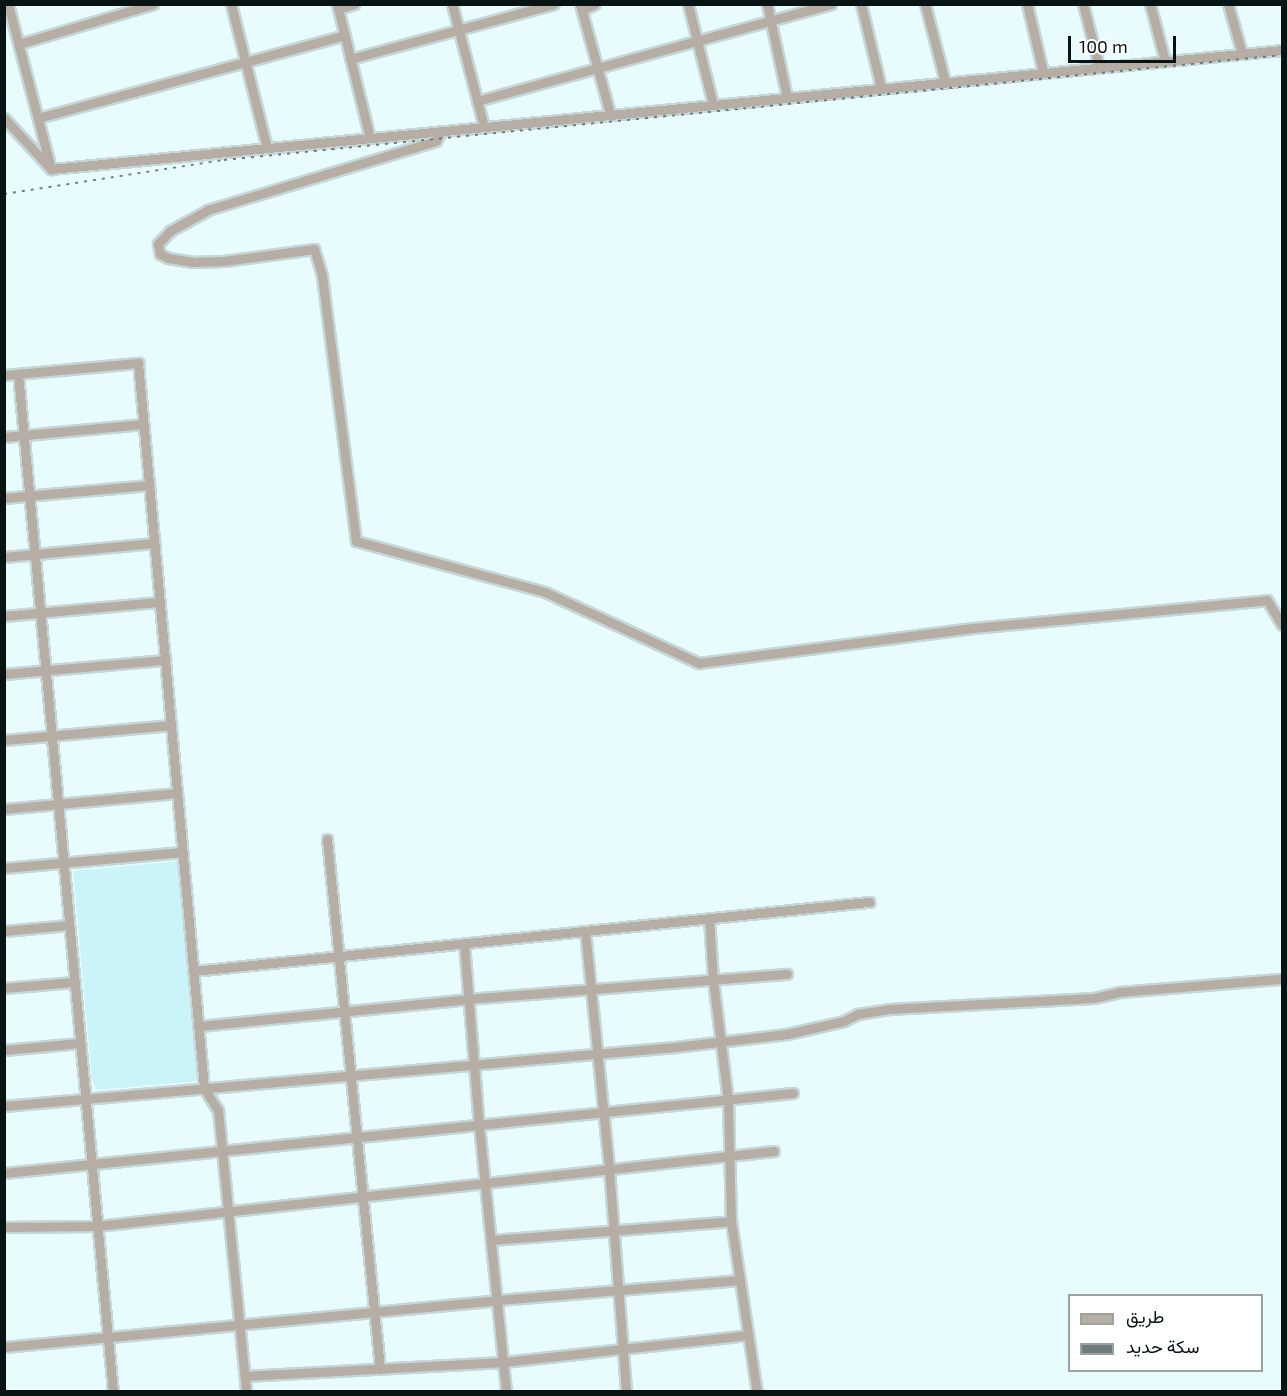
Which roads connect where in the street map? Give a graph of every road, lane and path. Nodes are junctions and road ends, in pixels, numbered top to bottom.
1 (8, 4) edge
2 (153, 4) edge
3 (231, 4) edge
4 (354, 4) edge
5 (452, 4) edge
6 (554, 4) edge
7 (595, 4) edge
8 (687, 4) edge
9 (767, 4) edge
10 (831, 4) edge
11 (861, 4) edge
12 (925, 4) edge
13 (1027, 4) edge
14 (1083, 4) edge
15 (1150, 4) edge
16 (1228, 4) edge
17 (338, 7) edge
18 (581, 7) edge
19 (772, 21) junction
20 (459, 32) junction
21 (345, 35) junction
22 (697, 41) junction
23 (19, 44) junction
24 (1282, 50) edge
25 (1242, 54) junction
26 (351, 59) junction
27 (245, 60) junction
28 (1165, 61) junction
29 (1099, 67) junction
30 (598, 70) junction
31 (1043, 72) junction
32 (945, 82) junction
33 (881, 88) junction
34 (787, 97) junction
35 (477, 101) junction
36 (713, 104) junction
37 (610, 114) junction
38 (4, 118) edge
39 (38, 118) junction
40 (484, 127) junction
41 (441, 131) junction
42 (370, 138) junction
43 (267, 148) junction
44 (51, 169) junction
45 (18, 374) junction
46 (4, 375) edge
47 (143, 424) junction
48 (24, 435) junction
49 (4, 437) edge
50 (149, 484) junction
51 (29, 495) junction
52 (4, 498) edge
53 (154, 543) junction
54 (35, 554) junction
55 (4, 557) edge
56 (159, 602) junction
57 (40, 612) junction
58 (4, 616) edge
59 (1282, 625) edge
60 (165, 660) junction
61 (46, 671) junction
62 (4, 674) edge
63 (171, 724) junction
64 (52, 735) junction
65 (4, 740) edge
66 (177, 793) junction
67 (58, 804) junction
68 (4, 808) edge
69 (327, 839) dead end
70 (182, 852) junction
71 (63, 862) junction
72 (4, 868) edge
73 (868, 902) dead end
74 (709, 918) junction
75 (69, 925) junction
76 (4, 930) edge
77 (585, 932) junction
78 (464, 944) junction
79 (338, 957) junction
80 (194, 971) junction
81 (787, 974) dead end
82 (1282, 979) edge
83 (713, 980) junction
84 (74, 982) junction
85 (4, 988) edge
86 (589, 989) junction
87 (468, 999) junction
88 (344, 1011) junction
89 (199, 1026) junction
90 (720, 1042) junction
91 (80, 1043) junction
92 (4, 1050) edge
93 (596, 1054) junction
94 (474, 1065) junction
95 (352, 1075) junction
96 (204, 1088) junction
97 (794, 1093) dead end
98 (85, 1099) junction
99 (728, 1100) junction
100 (4, 1106) edge
101 (602, 1112) junction
102 (479, 1125) junction
103 (355, 1138) junction
104 (774, 1151) dead end
105 (222, 1152) junction
106 (729, 1156) junction
107 (91, 1164) junction
108 (609, 1169) junction
109 (4, 1173) edge
110 (487, 1183) junction
111 (362, 1199) junction
112 (228, 1210) junction
113 (731, 1221) junction
114 (97, 1226) junction
115 (4, 1227) edge
116 (613, 1230) junction
117 (492, 1240) junction
118 (740, 1280) junction
119 (618, 1290) junction
120 (498, 1300) junction
121 (373, 1312) junction
122 (240, 1326) junction
123 (748, 1335) junction
124 (107, 1337) junction
125 (4, 1347) edge
126 (623, 1349) junction
127 (504, 1362) junction
128 (380, 1369) junction
129 (245, 1376) junction
130 (112, 1392) edge
131 (246, 1392) edge
132 (506, 1392) edge
133 (626, 1392) edge
134 (757, 1392) edge

1 - 23 street
2 - 23 street
3 - 27 street
4 - 17 street
5 - 20 street
6 - 20 street
7 - 18 street
8 - 22 street
9 - 19 street
10 - 19 street
11 - 33 street
12 - 32 street
13 - 31 street
14 - 29 street
15 - 28 street
16 - 25 street
17 - 21 street
18 - 30 street
19 - 22 street
19 - 34 street
20 - 26 street
20 - 35 street
21 - 26 street
21 - 27 street
22 - 30 street
22 - 36 street
23 - 39 street
24 - 25 street
25 - 28 street
26 - 42 street
27 - 39 street
27 - 43 street
28 - 29 street
29 - 31 street
30 - 35 street
30 - 37 street
31 - 32 street
32 - 33 street
33 - 34 street
34 - 36 street
35 - 40 street
36 - 37 street
37 - 40 street
38 - 44 street
39 - 44 street
40 - 41 street
41 - 42 street
41 - 59 street
42 - 43 street
43 - 44 street
45 - 46 street
45 - 47 street
45 - 48 street
47 - 48 street
47 - 50 street
48 - 49 street
48 - 51 street
50 - 51 street
50 - 53 street
51 - 52 street
51 - 54 street
53 - 54 street
53 - 56 street
54 - 55 street
54 - 57 street
56 - 57 street
56 - 60 street
57 - 58 street
57 - 61 street
60 - 61 street
60 - 63 street
61 - 62 street
61 - 64 street
63 - 64 street
63 - 66 street
64 - 65 street
64 - 67 street
66 - 67 street
66 - 70 street
67 - 68 street
67 - 71 street
69 - 79 street
70 - 71 street
70 - 80 street
71 - 72 street
71 - 75 street
73 - 74 street
74 - 77 street
74 - 83 street
75 - 76 street
75 - 84 street
77 - 78 street
77 - 86 street
78 - 79 street
78 - 87 street
79 - 80 street
79 - 88 street
80 - 89 street
81 - 83 street
82 - 90 street
83 - 86 street
83 - 90 street
84 - 85 street
84 - 91 street
86 - 87 street
86 - 93 street
87 - 88 street
87 - 94 street
88 - 89 street
88 - 95 street
89 - 96 street
90 - 93 street
90 - 99 street
91 - 92 street
91 - 98 street
93 - 94 street
93 - 101 street
94 - 95 street
94 - 102 street
95 - 96 street
95 - 103 street
96 - 98 street
96 - 105 street
97 - 99 street
98 - 100 street
98 - 107 street
99 - 101 street
99 - 106 street
101 - 102 street
101 - 108 street
102 - 103 street
102 - 110 street
103 - 105 street
103 - 111 street
104 - 106 street
105 - 107 street
105 - 112 street
106 - 108 street
106 - 113 street
107 - 109 street
107 - 114 street
108 - 110 street
108 - 116 street
110 - 111 street
110 - 117 street
111 - 112 street
111 - 121 street
112 - 114 street
112 - 122 street
113 - 116 street
113 - 118 street
114 - 115 street
114 - 124 street
116 - 117 street
116 - 119 street
117 - 120 street
118 - 119 street
118 - 123 street
119 - 120 street
119 - 126 street
120 - 121 street
120 - 127 street
121 - 122 street
121 - 128 street
122 - 124 street
122 - 129 street
123 - 126 street
123 - 134 street
124 - 125 street
124 - 130 street
126 - 127 street
126 - 133 street
127 - 128 street
127 - 132 street
128 - 129 street
129 - 131 street

